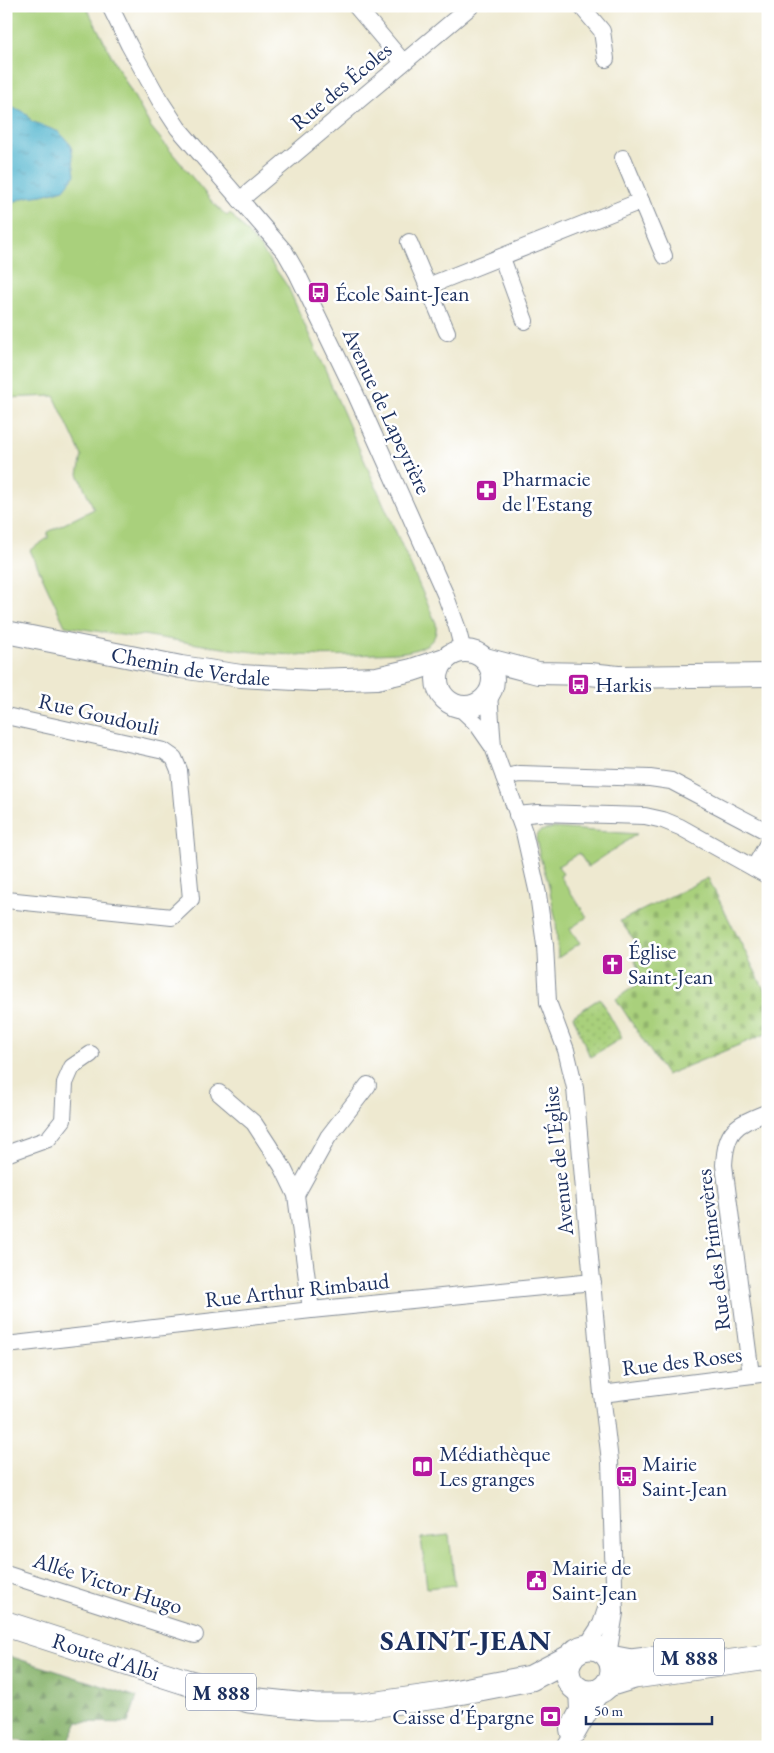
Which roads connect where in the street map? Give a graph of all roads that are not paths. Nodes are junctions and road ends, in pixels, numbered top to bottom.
1 (110, 6) edge
2 (356, 6) edge
3 (471, 6) edge
4 (581, 6) edge
5 (606, 59) dead end
6 (403, 62) junction
7 (623, 158) dead end
8 (240, 200) junction
9 (641, 201) junction
10 (409, 242) dead end
11 (664, 256) dead end
12 (502, 258) junction
13 (428, 286) junction
14 (525, 320) dead end
15 (447, 332) dead end
16 (6, 632) edge
17 (454, 655) junction
18 (485, 659) junction
19 (538, 673) junction
20 (768, 675) edge
21 (377, 678) junction
22 (440, 692) junction
23 (490, 692) junction
24 (458, 707) junction
25 (6, 716) edge
26 (493, 747) junction
27 (504, 777) junction
28 (517, 815) junction
29 (768, 832) edge
30 (768, 843) edge
31 (761, 872) edge
32 (6, 900) edge
33 (91, 1054) dead end
34 (368, 1085) dead end
35 (219, 1093) dead end
36 (768, 1112) edge
37 (6, 1154) edge
38 (296, 1195) junction
39 (593, 1282) junction
40 (311, 1310) junction
41 (6, 1345) edge
42 (768, 1374) edge
43 (750, 1375) junction
44 (602, 1394) junction
45 (6, 1574) edge
46 (613, 1581) junction
47 (6, 1624) edge
48 (196, 1634) dead end
49 (768, 1652) edge
50 (594, 1654) junction
51 (768, 1657) edge
52 (575, 1687) junction
53 (605, 1687) junction
54 (443, 1695) junction
55 (567, 1743) edge

1 - 8 street, Avenue de Lapeyrière
2 - 6 street
3 - 6 street, Rue des Écoles
4 - 5 street
6 - 8 street, Rue des Écoles
7 - 9 street
8 - 17 street, Avenue de Lapeyrière
9 - 11 street
9 - 12 street
10 - 13 street
12 - 13 street
12 - 14 street
13 - 15 street
16 - 21 street, Chemin de Verdale
17 - 18 street
17 - 21 street, Chemin de Verdale
17 - 22 street
18 - 19 street
18 - 23 street
19 - 20 street
19 - 23 street
21 - 22 street, Chemin de Verdale
22 - 24 street
23 - 24 street
23 - 26 street, Avenue de l'Église
24 - 26 street, Avenue de l'Église
25 - 32 street, Rue Goudouli
26 - 27 street, Avenue de l'Église
27 - 28 street, Avenue de l'Église
27 - 29 street
28 - 31 street
28 - 39 street, Avenue de l'Église
30 - 31 street
33 - 37 street
34 - 38 street
35 - 38 street
36 - 43 street, Rue des Primevères
38 - 40 street
39 - 40 street, Rue Arthur Rimbaud
39 - 44 street, Avenue de l'Église
40 - 41 street, Rue Arthur Rimbaud
42 - 43 street, Rue des Roses
43 - 44 street, Rue des Roses
44 - 46 street, Avenue de l'Église
45 - 48 street, Allée Victor Hugo
46 - 50 street, Avenue de l'Église
46 - 50 street, Avenue de l'Église
47 - 54 main road, Route d'Albi / M 888
49 - 50 main road, M 888
50 - 52 main road
50 - 53 main road
50 - 54 main road, Route d'Albi / M 888
51 - 53 main road, M 888
52 - 53 main road
52 - 54 main road, Route d'Albi / M 888
52 - 55 street
53 - 55 street

